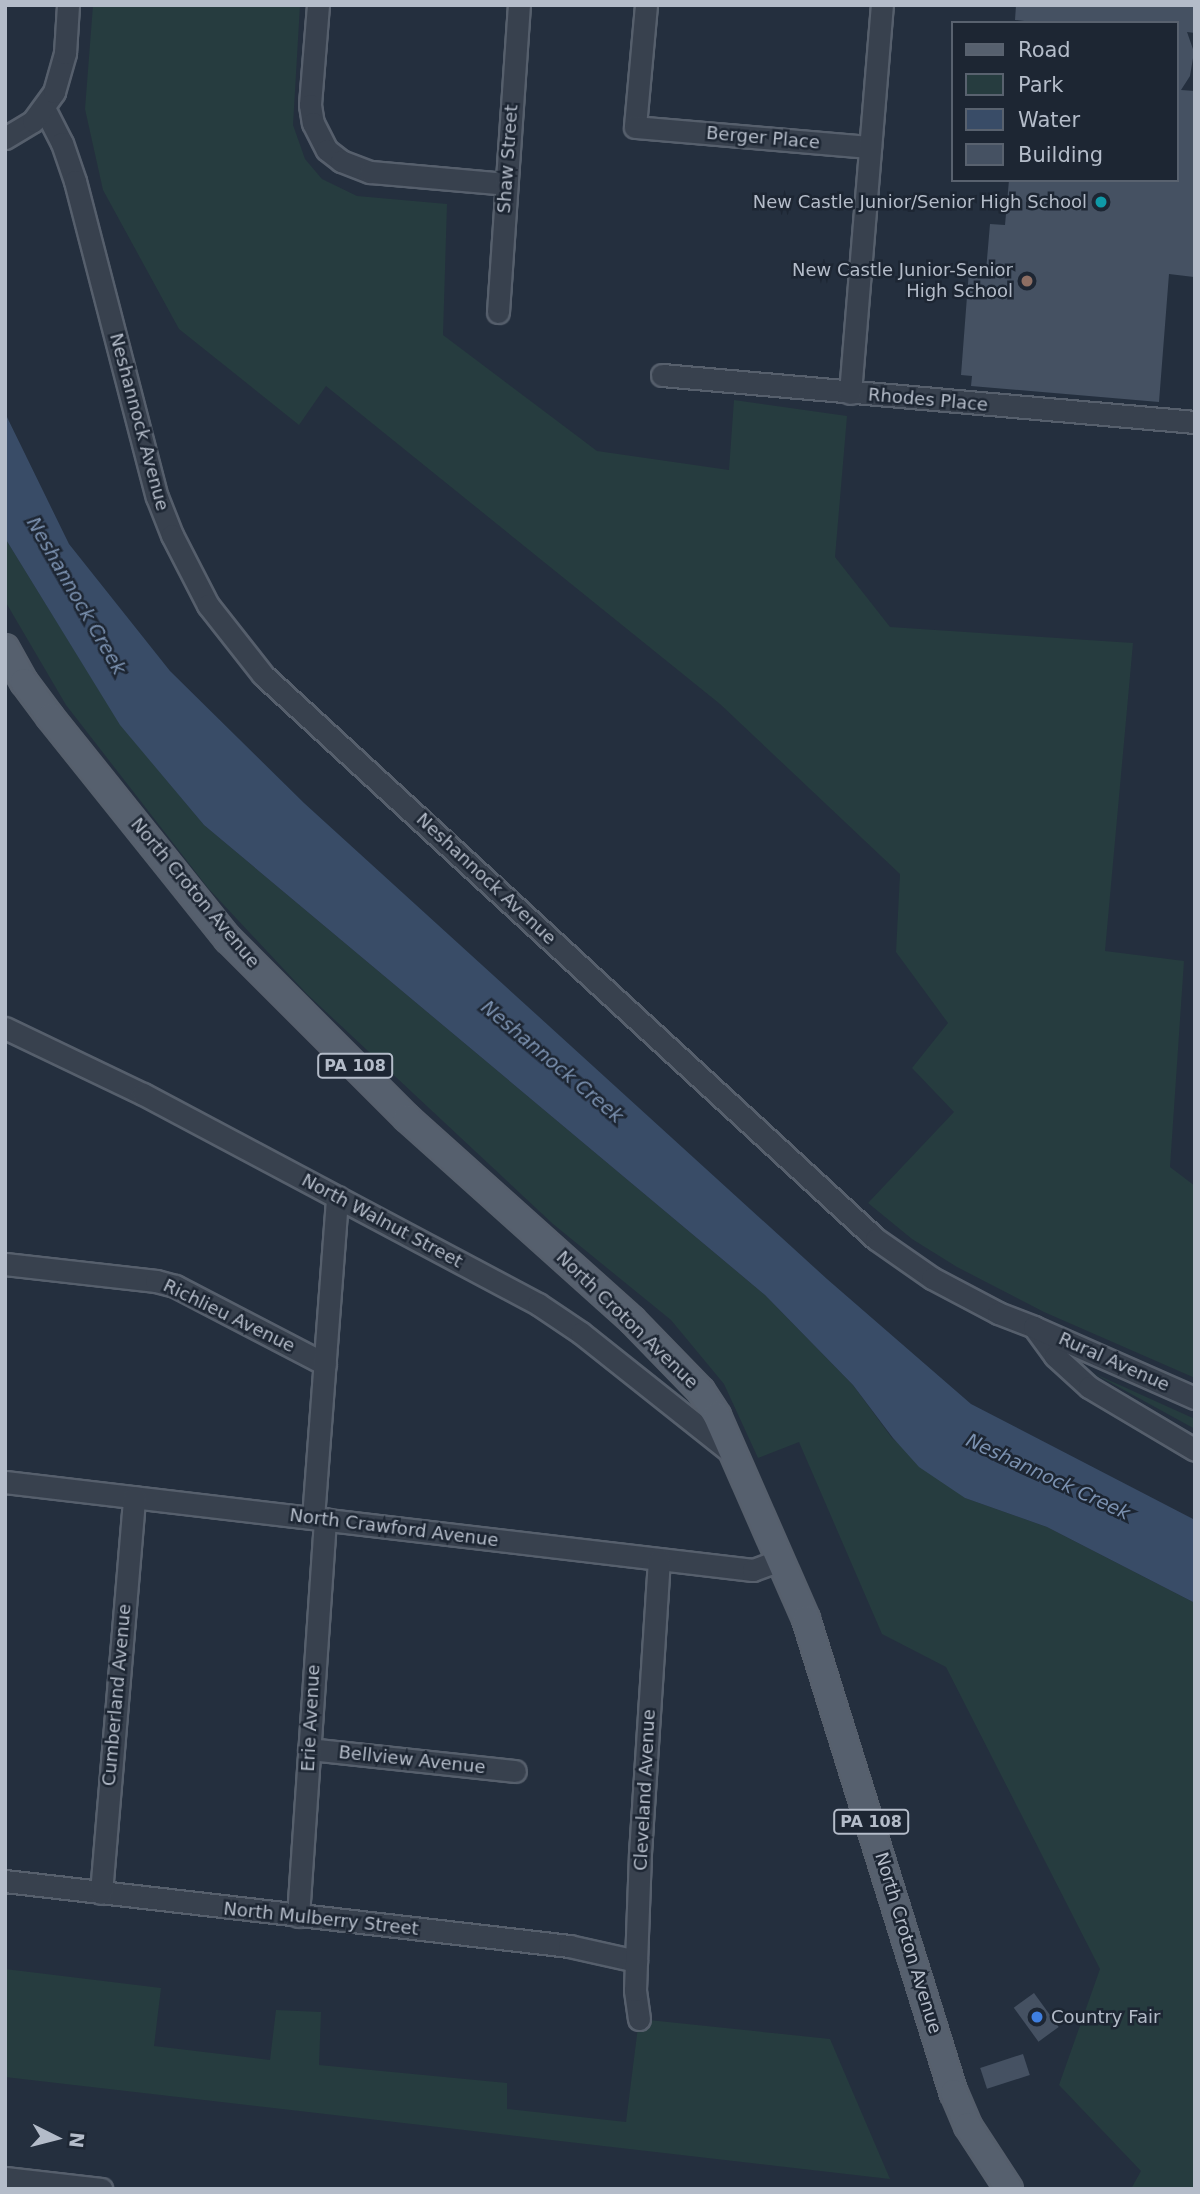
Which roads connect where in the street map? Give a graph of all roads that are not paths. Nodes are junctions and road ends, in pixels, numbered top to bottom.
1 (68, 5) edge
2 (318, 5) edge
3 (519, 5) edge
4 (646, 5) edge
5 (882, 5) edge
6 (44, 108) junction
7 (5, 138) edge
8 (870, 147) junction
9 (506, 184) junction
10 (498, 312) dead end
11 (662, 375) dead end
12 (850, 393) junction
13 (1195, 422) edge
14 (5, 648) edge
15 (5, 1028) edge
16 (337, 1197) junction
17 (5, 1264) edge
18 (1034, 1327) junction
19 (325, 1364) junction
20 (1195, 1398) edge
21 (1195, 1450) edge
22 (733, 1454) junction
23 (5, 1482) edge
24 (134, 1497) junction
25 (319, 1519) junction
26 (659, 1560) junction
27 (780, 1560) junction
28 (309, 1749) junction
29 (515, 1772) dead end
30 (5, 1881) edge
31 (101, 1893) junction
32 (298, 1916) junction
33 (636, 1961) junction
34 (639, 2019) dead end
35 (5, 2178) edge
36 (61, 2186) edge
37 (101, 2189) edge
38 (1009, 2189) edge

1 - 6 street
2 - 9 street
3 - 9 street, Shaw Street
4 - 8 street, Berger Place
5 - 8 street
6 - 7 street
6 - 18 street, Neshannock Avenue
8 - 12 street
9 - 10 street, Shaw Street
11 - 12 street, Rhodes Place
12 - 13 street, Rhodes Place
14 - 22 main road, North Croton Avenue / PA 108
15 - 16 street, North Walnut Street
16 - 19 street, Erie Avenue
16 - 22 street, North Walnut Street
17 - 19 street, Richlieu Avenue
18 - 20 street, Rural Avenue
18 - 21 street
19 - 25 street, Erie Avenue
22 - 27 main road, North Croton Avenue / PA 108
23 - 24 street, North Crawford Avenue
24 - 25 street, North Crawford Avenue
24 - 31 street, Cumberland Avenue
25 - 26 street, North Crawford Avenue
25 - 28 street, Erie Avenue
26 - 27 street, North Crawford Avenue
26 - 33 street, Cleveland Avenue
27 - 38 main road, North Croton Avenue / PA 108
28 - 29 street, Bellview Avenue
28 - 32 street, Erie Avenue
30 - 31 street, North Mulberry Street
31 - 32 street, North Mulberry Street
32 - 33 street, North Mulberry Street
33 - 34 street, Cleveland Avenue
35 - 36 street
36 - 37 street

